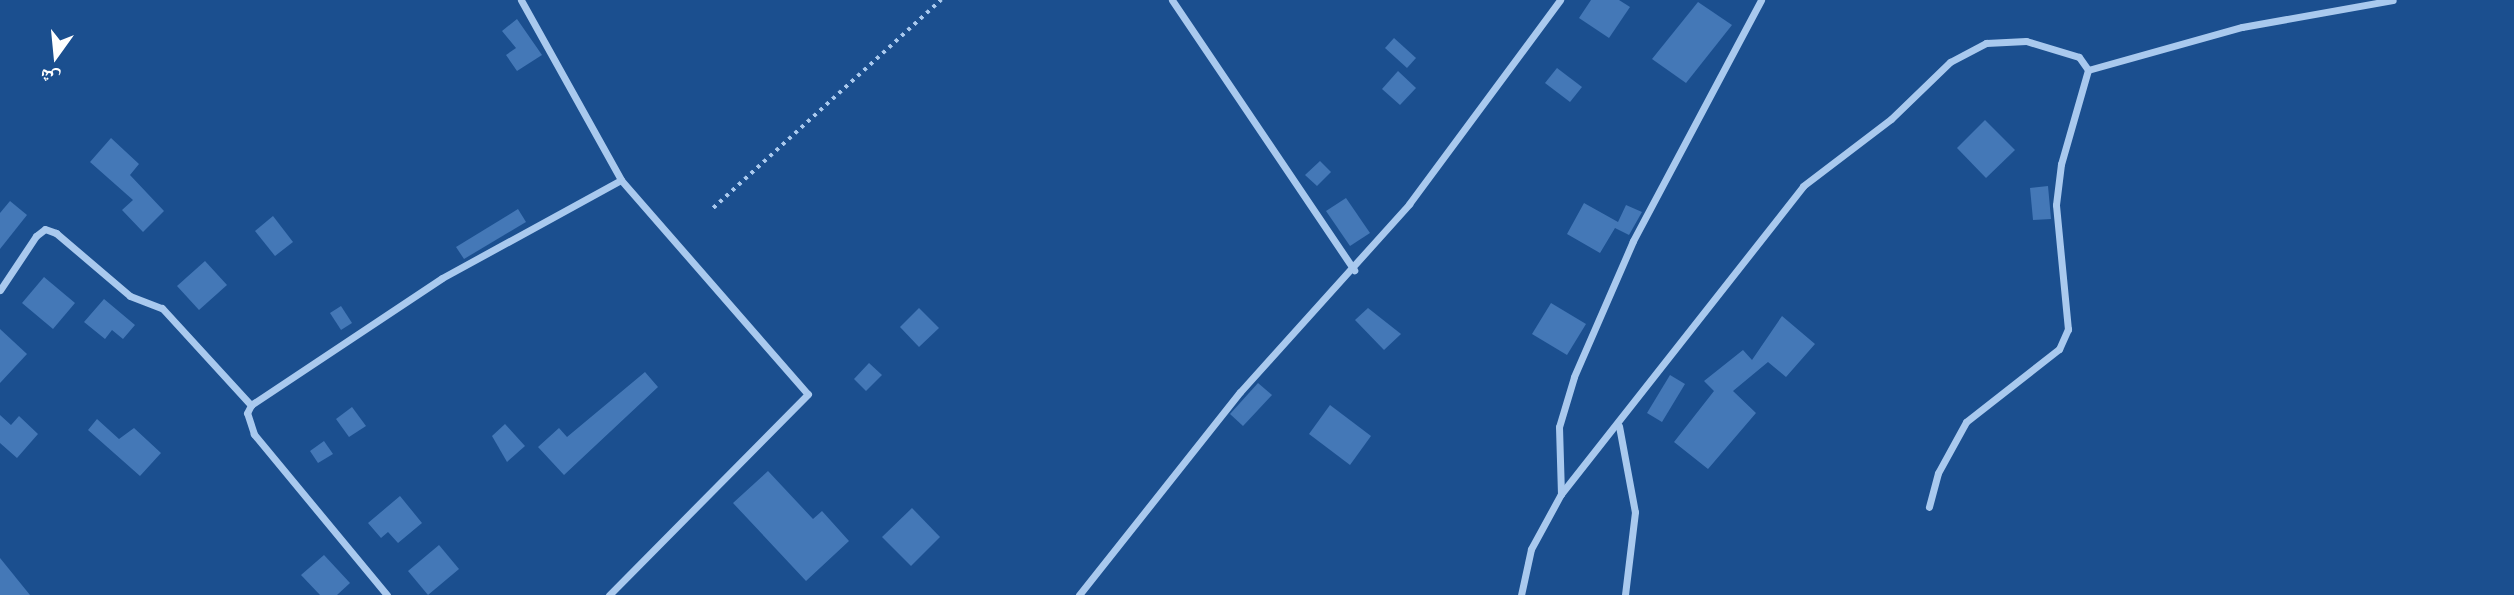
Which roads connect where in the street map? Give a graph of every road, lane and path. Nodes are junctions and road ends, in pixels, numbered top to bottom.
1 (521, 0) edge
2 (941, 0) edge
3 (1172, 0) edge
4 (1560, 0) edge
5 (1761, 0) edge
6 (2393, 0) edge
7 (2088, 70) junction
8 (621, 180) junction
9 (713, 208) dead end
10 (1354, 270) junction
11 (0, 290) edge
12 (251, 405) junction
13 (1619, 426) junction
14 (1562, 494) junction
15 (1929, 507) dead end
16 (387, 595) edge
17 (609, 595) edge
18 (1079, 595) edge
19 (1521, 595) edge
20 (1625, 595) edge

1 - 8 street
2 - 9 path
3 - 10 street
4 - 10 street
5 - 14 street
6 - 7 street
7 - 13 street
7 - 15 street
8 - 12 street
8 - 17 street
10 - 18 street
11 - 12 street
12 - 16 street
13 - 14 street
13 - 20 street
14 - 19 street

